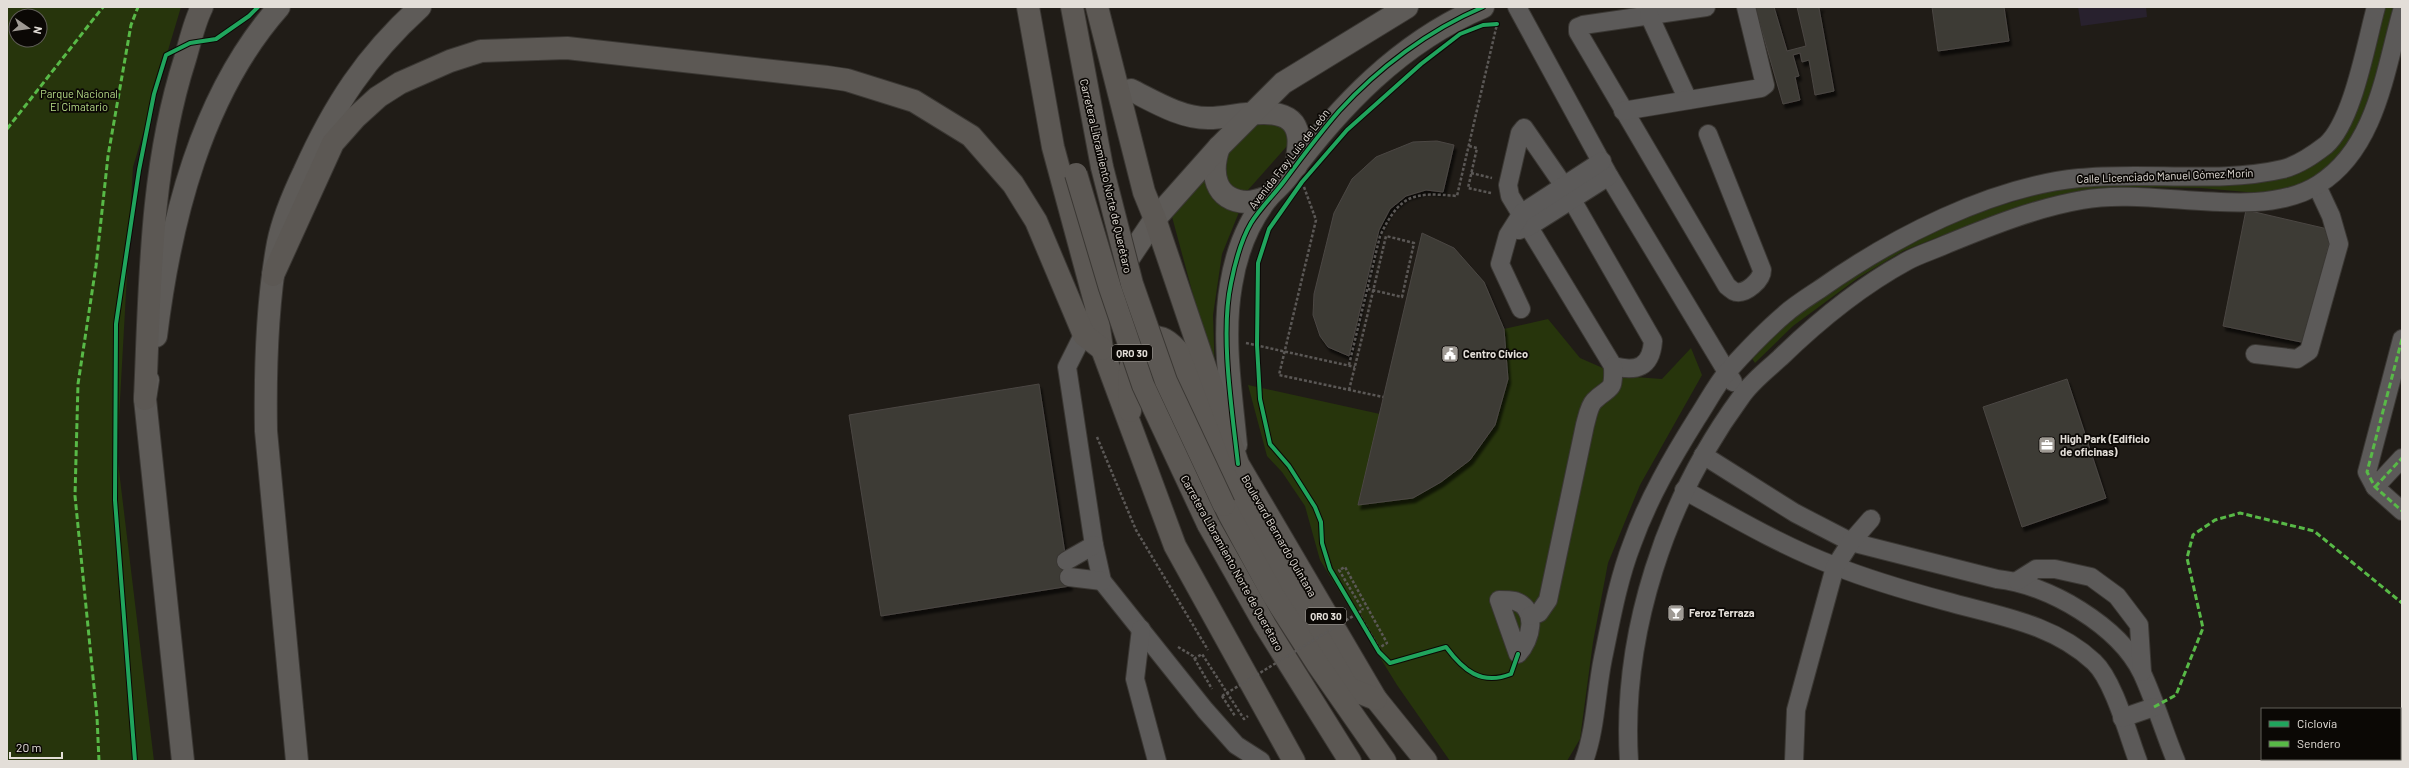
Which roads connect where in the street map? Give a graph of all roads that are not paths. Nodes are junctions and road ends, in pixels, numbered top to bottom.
1 (202, 7) edge
2 (279, 7) edge
3 (420, 7) edge
4 (1028, 7) edge
5 (1043, 7) edge
6 (1072, 7) edge
7 (1097, 7) edge
8 (1111, 7) edge
9 (1407, 7) edge
10 (1516, 7) edge
11 (1706, 7) edge
12 (1746, 7) edge
13 (2376, 7) edge
14 (2402, 11) edge
15 (1649, 15) junction
16 (1486, 16) edge
17 (1131, 90) junction
18 (1688, 100) junction
19 (1623, 111) junction
20 (1251, 114) junction
21 (1708, 134) dead end
22 (1219, 147) junction
23 (1605, 168) junction
24 (1299, 174) junction
25 (2317, 186) junction
26 (1567, 193) junction
27 (1268, 197) junction
28 (1156, 219) junction
29 (1526, 220) junction
30 (273, 275) junction
31 (1096, 306) junction
32 (1521, 309) dead end
33 (1084, 335) junction
34 (2402, 339) edge
35 (1102, 349) junction
36 (2255, 354) dead end
37 (1613, 366) junction
38 (1726, 374) junction
39 (1742, 394) junction
40 (145, 399) junction
41 (1130, 428) junction
42 (1703, 456) junction
43 (2402, 458) edge
44 (1238, 464) junction
45 (2375, 487) junction
46 (1684, 490) junction
47 (2402, 511) edge
48 (1871, 519) dead end
49 (1851, 542) junction
50 (1094, 545) junction
51 (1835, 567) junction
52 (2017, 581) junction
53 (1102, 582) junction
54 (1530, 616) dead end
55 (1141, 629) junction
56 (2142, 672) junction
57 (1376, 699) junction
58 (2154, 706) junction
59 (2122, 718) junction
60 (1586, 758) edge
61 (182, 761) edge
62 (297, 761) edge
63 (1157, 761) edge
64 (1261, 761) edge
65 (1294, 761) edge
66 (1350, 761) edge
67 (1385, 761) edge
68 (1426, 761) edge
69 (1629, 761) edge
70 (1794, 761) edge
71 (2138, 761) edge
72 (2176, 761) edge

1 - 40 highway
2 - 40 main road
3 - 30 main road
4 - 31 highway
5 - 66 highway, Carretera Libramiento Norte de Querétaro / QRO 30, bridge
6 - 67 highway, Carretera Libramiento Norte de Querétaro / QRO 30, bridge
7 - 28 highway
8 - 17 highway
9 - 20 main road
10 - 23 street
11 - 15 street
12 - 18 street
13 - 38 street, Calle Licenciado Manuel Gómez Morín
14 - 25 street, Calle Licenciado Manuel Gómez Morín
15 - 18 street
15 - 19 street
16 - 24 main road, Avenida Fray Luis de León
17 - 20 main road
17 - 28 highway
18 - 19 street
19 - 21 street
20 - 22 main road
20 - 24 main road
22 - 27 main road
22 - 28 main road
23 - 26 street
23 - 38 street
24 - 27 main road, Avenida Fray Luis de León
25 - 36 street
25 - 39 street, Calle Licenciado Manuel Gómez Morín
26 - 29 street
26 - 29 street
26 - 37 street
27 - 44 main road, Avenida Fray Luis de León
28 - 31 main road
28 - 44 highway, Boulevard Bernardo Quintana / QRO 30
29 - 32 street
29 - 37 street
30 - 33 highway
30 - 62 main road
31 - 33 street
31 - 35 highway, QRO 30
33 - 35 highway
33 - 50 street
34 - 45 street
35 - 41 highway, QRO 30
37 - 54 street
38 - 39 street
38 - 60 street, Calle Licenciado Manuel Gómez Morín
39 - 42 street, Calle Licenciado Manuel Gómez Morín
40 - 61 main road
41 - 57 highway
41 - 65 highway, QRO 30
42 - 46 street, Calle Licenciado Manuel Gómez Morín
42 - 49 street
43 - 45 street
44 - 57 highway, Boulevard Bernardo Quintana / QRO 30
45 - 47 street
46 - 51 street
46 - 69 street, Calle Licenciado Manuel Gómez Morín
48 - 49 street
49 - 51 street
49 - 52 street
50 - 53 street
50 - 53 street
51 - 59 street
51 - 70 street
52 - 56 street
52 - 56 street
53 - 55 street
55 - 63 street
55 - 64 street
56 - 58 street
57 - 68 highway, Boulevard Bernardo Quintana / QRO 30
58 - 59 street
58 - 72 street
59 - 71 street

